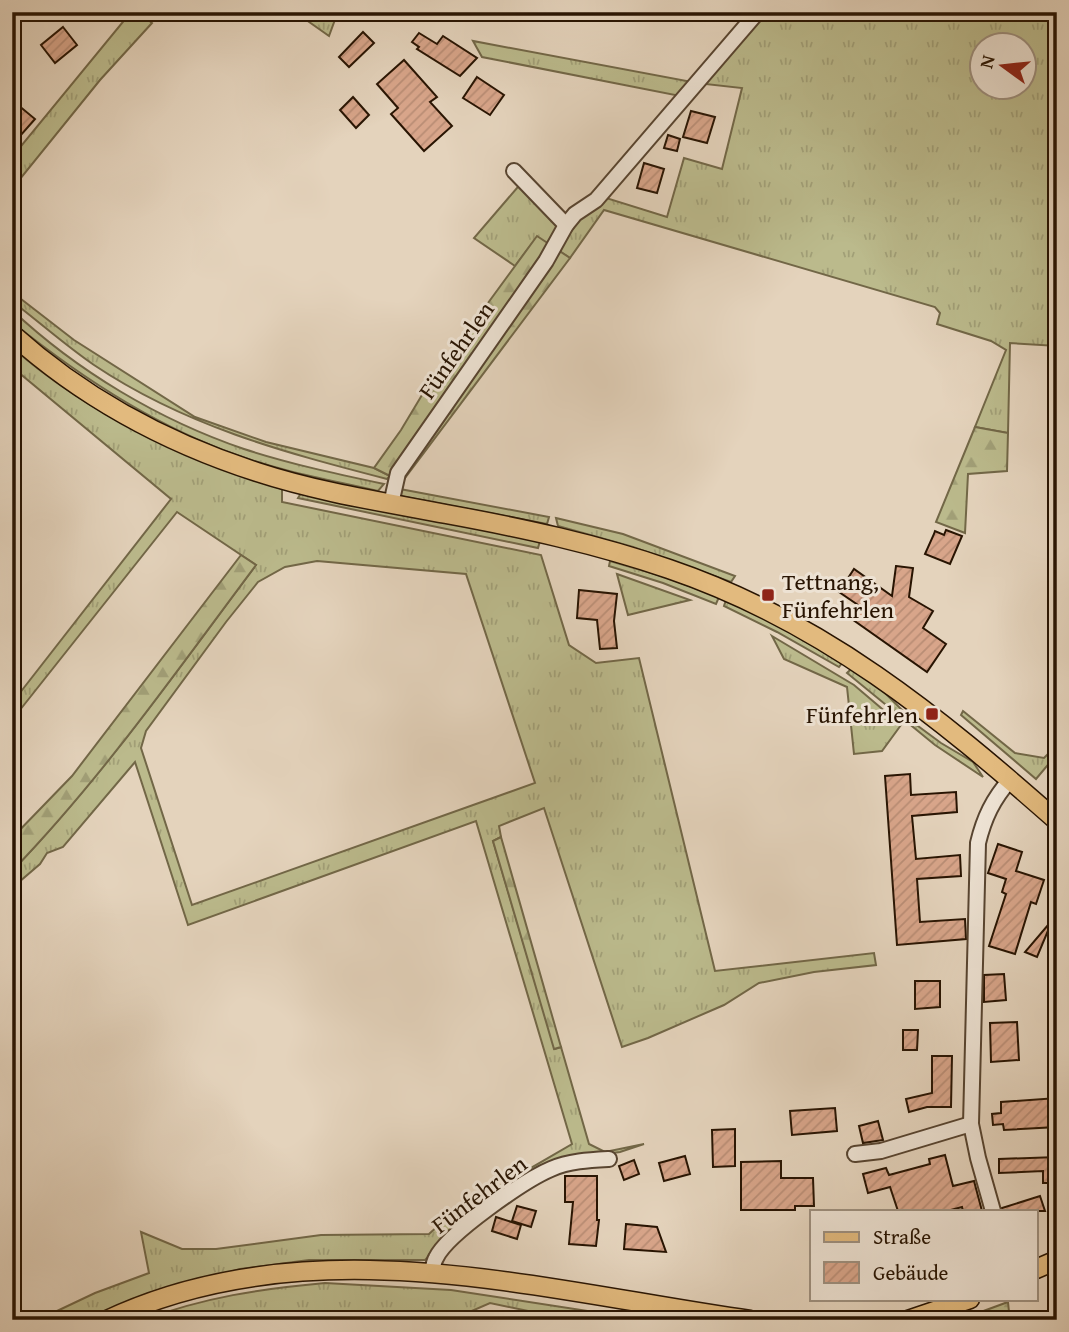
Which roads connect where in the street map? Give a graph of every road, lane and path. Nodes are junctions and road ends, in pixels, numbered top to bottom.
1 (756, 14) dead end
2 (514, 171) dead end
3 (566, 225) junction
4 (12, 334) edge
5 (391, 504) junction
6 (1010, 780) junction
7 (1057, 821) edge
8 (971, 1124) junction
9 (855, 1154) dead end
10 (609, 1159) dead end
11 (993, 1210) edge
12 (1057, 1260) edge
13 (1038, 1268) edge
14 (432, 1274) junction
15 (967, 1300) edge
16 (107, 1320) edge
17 (750, 1320) edge
18 (908, 1320) edge

1 - 3 street, Fünfehrlen
2 - 3 street
3 - 5 street, Fünfehrlen
4 - 5 main road
5 - 6 main road
6 - 7 main road
6 - 8 street
8 - 9 street
8 - 11 street
10 - 14 street, Fünfehrlen
12 - 13 main road
14 - 16 main road
14 - 17 main road
15 - 18 main road

